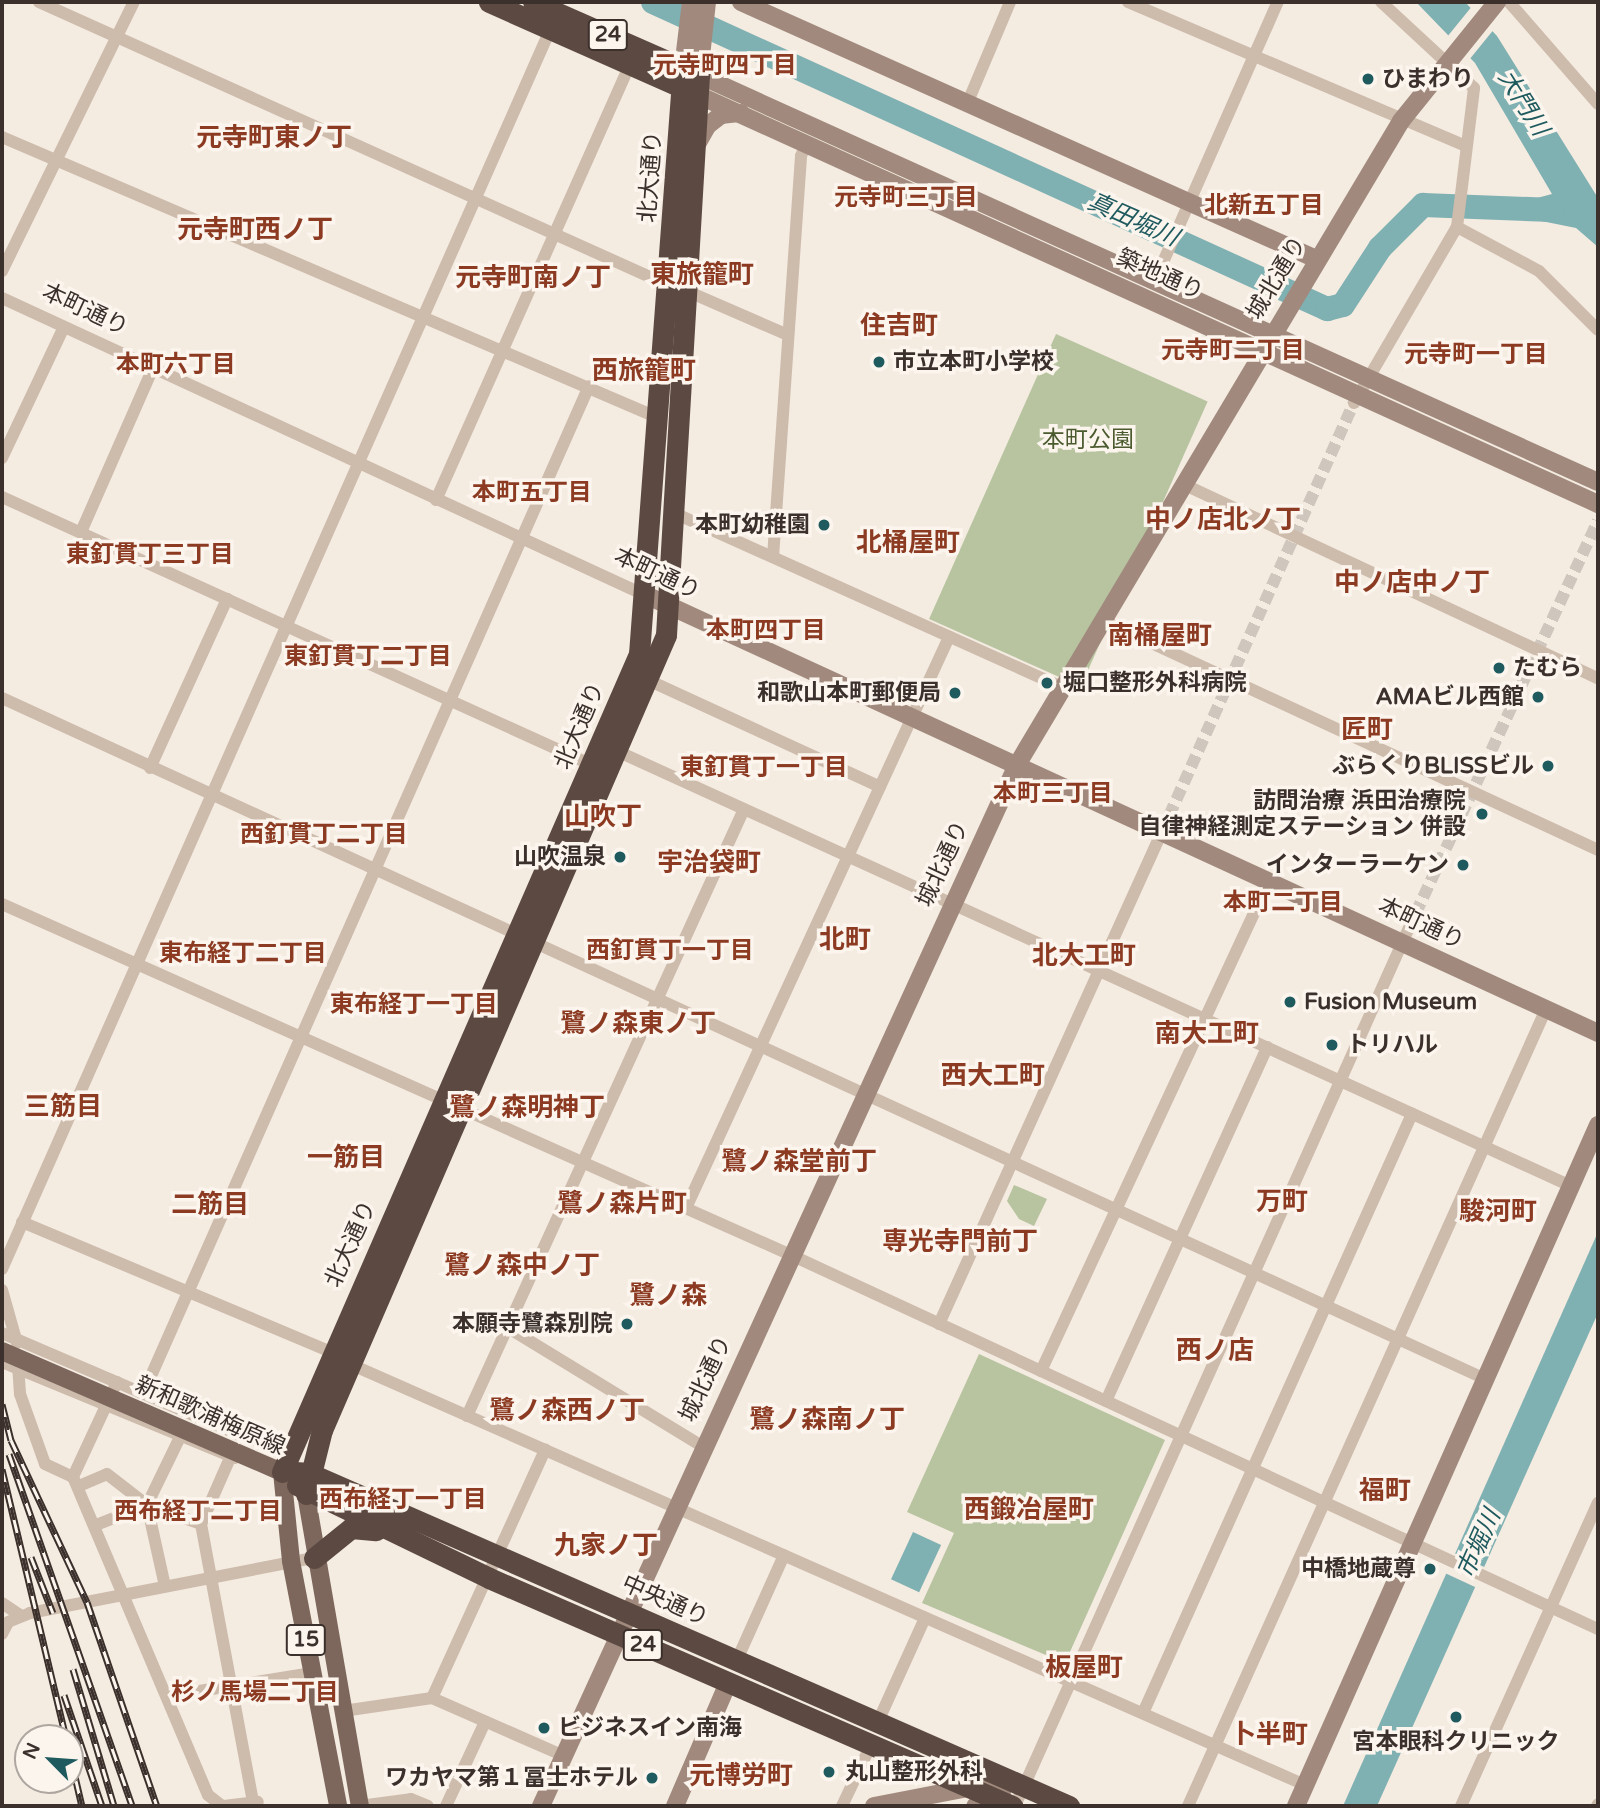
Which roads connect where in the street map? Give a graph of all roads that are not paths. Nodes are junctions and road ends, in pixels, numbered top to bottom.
1 (39, 2) edge
2 (134, 2) edge
3 (489, 2) edge
4 (533, 2) edge
5 (741, 2) edge
6 (1010, 2) edge
7 (1128, 2) edge
8 (1278, 2) edge
9 (1381, 2) edge
10 (1509, 2) edge
11 (1494, 5) edge
12 (698, 6) edge
13 (551, 28) junction
14 (116, 37) junction
15 (1453, 55) junction
16 (1253, 58) junction
17 (631, 63) junction
18 (691, 82) junction
19 (967, 104) junction
20 (1598, 104) edge
21 (741, 113) junction
22 (1401, 121) junction
23 (2, 137) edge
24 (807, 142) junction
25 (1465, 146) junction
26 (694, 151) junction
27 (57, 160) junction
28 (474, 199) junction
29 (1188, 204) junction
30 (1457, 227) junction
31 (556, 236) junction
32 (1316, 259) junction
33 (2, 271) edge
34 (1156, 278) junction
35 (679, 289) junction
36 (2, 298) edge
37 (424, 313) junction
38 (64, 327) junction
39 (1598, 330) edge
40 (1273, 332) junction
41 (788, 335) junction
42 (505, 349) junction
43 (1264, 349) junction
44 (153, 368) junction
45 (589, 386) junction
46 (1361, 390) junction
47 (660, 419) junction
48 (2, 457) edge
49 (359, 464) junction
50 (1598, 482) edge
51 (1183, 484) junction
52 (2, 497) edge
53 (436, 500) junction
54 (1598, 505) edge
55 (672, 512) junction
56 (81, 532) junction
57 (522, 539) junction
58 (772, 557) junction
59 (227, 598) junction
60 (657, 601) junction
61 (1102, 620) junction
62 (287, 627) junction
63 (948, 637) junction
64 (1598, 678) edge
65 (650, 681) junction
66 (1061, 687) junction
67 (2, 698) edge
68 (450, 702) junction
69 (912, 718) junction
70 (619, 752) junction
71 (592, 765) junction
72 (1017, 765) junction
73 (150, 768) junction
74 (880, 787) junction
75 (211, 797) junction
76 (744, 809) junction
77 (1166, 824) junction
78 (1598, 850) edge
79 (849, 857) junction
80 (374, 872) junction
81 (1269, 881) junction
82 (951, 903) junction
83 (2, 904) edge
84 (1407, 937) junction
85 (523, 940) junction
86 (137, 964) junction
87 (1101, 971) junction
88 (658, 997) junction
89 (1546, 1009) junction
90 (1204, 1019) junction
91 (1598, 1033) edge
92 (299, 1035) junction
93 (761, 1047) junction
94 (1267, 1047) junction
95 (1343, 1082) junction
96 (864, 1095) junction
97 (452, 1103) junction
98 (1412, 1114) junction
99 (1598, 1125) edge
100 (1484, 1147) junction
101 (584, 1161) junction
102 (1013, 1164) junction
103 (1571, 1186) junction
104 (686, 1208) junction
105 (1116, 1211) junction
106 (22, 1222) junction
107 (1180, 1241) junction
108 (791, 1255) junction
109 (2, 1269) edge
110 (1257, 1274) junction
111 (2, 1290) edge
112 (188, 1294) junction
113 (1326, 1307) junction
114 (939, 1324) junction
115 (508, 1327) junction
116 (2, 1333) edge
117 (17, 1339) junction
118 (1398, 1339) junction
119 (2, 1350) edge
120 (332, 1352) junction
121 (2, 1362) edge
122 (350, 1364) junction
123 (18, 1369) junction
124 (1041, 1371) junction
125 (1483, 1378) junction
126 (143, 1394) junction
127 (113, 1396) junction
128 (1106, 1401) junction
129 (467, 1416) junction
130 (1182, 1436) junction
131 (179, 1439) junction
132 (291, 1446) junction
133 (702, 1446) junction
134 (545, 1450) junction
135 (230, 1458) junction
136 (249, 1458) junction
137 (1255, 1467) junction
138 (282, 1472) junction
139 (309, 1473) junction
140 (76, 1482) junction
141 (306, 1494) junction
142 (1325, 1501) junction
143 (1598, 1502) edge
144 (147, 1505) junction
145 (674, 1507) junction
146 (201, 1524) junction
147 (96, 1525) junction
148 (392, 1533) junction
149 (1412, 1542) junction
150 (785, 1555) junction
151 (497, 1557) junction
152 (314, 1558) junction
153 (291, 1561) junction
154 (488, 1577) junction
155 (211, 1579) junction
156 (166, 1586) junction
157 (124, 1593) junction
158 (2, 1603) edge
159 (1550, 1608) junction
160 (627, 1613) junction
161 (20, 1615) junction
162 (925, 1618) junction
163 (1598, 1629) edge
164 (2, 1634) edge
165 (618, 1635) junction
166 (736, 1662) junction
167 (312, 1672) junction
168 (1071, 1682) junction
169 (728, 1683) junction
170 (229, 1688) junction
171 (168, 1696) junction
172 (432, 1698) junction
173 (343, 1711) junction
174 (1143, 1713) junction
175 (485, 1721) junction
176 (876, 1726) junction
177 (1215, 1746) junction
178 (870, 1747) junction
179 (564, 1756) junction
180 (1305, 1785) junction
181 (965, 1787) junction
182 (1011, 1797) edge
183 (223, 1806) edge
184 (338, 1806) edge
185 (360, 1806) edge
186 (428, 1806) edge
187 (446, 1806) edge
188 (541, 1806) edge
189 (675, 1806) edge
190 (842, 1806) edge
191 (874, 1806) edge
192 (975, 1806) edge
193 (1069, 1806) edge
194 (1188, 1806) edge
195 (1296, 1806) edge
196 (1461, 1806) edge

1 - 14 street
2 - 14 street
3 - 13 highway, 24
4 - 18 highway, 24
5 - 19 street
6 - 19 street
7 - 16 street
8 - 16 street
9 - 15 street
10 - 20 street
11 - 15 street, 城北通り
12 - 18 street
13 - 17 highway, 24
13 - 28 street
14 - 27 street
14 - 28 street
15 - 22 street, 城北通り
15 - 25 street
16 - 22 street
16 - 29 street
17 - 18 highway, 24
17 - 31 street
18 - 21 street, 築地通り
18 - 26 highway, 北大通り
18 - 34 street, 築地通り
18 - 35 highway, 北大通り
19 - 29 street
21 - 24 street, 築地通り
21 - 26 street
22 - 25 street
22 - 32 street, 城北通り
23 - 27 street
24 - 41 street
24 - 43 street, 築地通り
25 - 30 street
26 - 35 highway, 北大通り
27 - 33 street
27 - 37 street
28 - 31 street
28 - 37 street
29 - 32 street
29 - 34 street
30 - 39 street
30 - 46 street
31 - 35 street
31 - 42 street
32 - 40 street, 城北通り
34 - 40 street, 築地通り
35 - 41 street
35 - 47 highway, 北大通り
35 - 55 highway, 北大通り
36 - 38 street, 本町通り
37 - 42 street
37 - 49 street
38 - 44 street, 本町通り
38 - 48 street
40 - 43 street, 城北通り
40 - 46 street, 築地通り
41 - 58 street
42 - 45 street
42 - 53 street
43 - 46 street, 築地通り
43 - 51 street, 城北通り
44 - 49 street, 本町通り
44 - 56 street
45 - 47 street
45 - 57 street
46 - 50 street, 築地通り
46 - 54 street, 築地通り
47 - 60 highway, 北大通り
49 - 53 street, 本町通り
49 - 62 street
51 - 61 street, 城北通り
51 - 64 street
52 - 56 street
53 - 57 street, 本町通り
55 - 58 street
55 - 60 highway, 北大通り
56 - 59 street
57 - 60 street, 本町通り
57 - 68 street
58 - 63 street
59 - 62 street
59 - 73 street
60 - 65 highway, 北大通り
60 - 69 street, 本町通り
60 - 71 highway, 北大通り
61 - 66 street, 城北通り
61 - 78 street
62 - 68 street
62 - 75 street
63 - 66 street
63 - 69 street
65 - 70 highway, 北大通り
65 - 74 street
66 - 72 street, 城北通り
67 - 73 street
68 - 71 street
68 - 80 street
69 - 72 street, 本町通り
69 - 74 street
70 - 76 street
70 - 85 highway, 北大通り
71 - 85 highway, 北大通り
72 - 77 street, 本町通り
72 - 82 street, 城北通り
73 - 75 street
74 - 79 street
75 - 80 street
75 - 86 street
76 - 79 street
76 - 88 street
77 - 81 street, 本町通り
77 - 87 street
79 - 82 street
79 - 93 street
80 - 85 street
80 - 92 street
81 - 84 street, 本町通り
81 - 90 street
82 - 87 street
82 - 96 street, 城北通り
83 - 86 street
84 - 89 street, 本町通り
84 - 95 street
85 - 88 street
85 - 97 highway, 北大通り
86 - 92 street
86 - 106 street
87 - 90 street
87 - 102 street
88 - 93 street
88 - 101 street
89 - 91 street, 本町通り
89 - 100 street
90 - 94 street
90 - 105 street
92 - 97 street
92 - 112 street
93 - 96 street
93 - 104 street
94 - 95 street
94 - 107 street
95 - 98 street
95 - 110 street
96 - 102 street
96 - 108 street, 城北通り
97 - 101 street
97 - 120 highway, 北大通り
97 - 122 highway, 北大通り
98 - 100 street
98 - 113 street
99 - 103 street
100 - 103 street
100 - 118 street
101 - 104 street
101 - 115 street
102 - 105 street
102 - 114 street
103 - 125 street
104 - 108 street
105 - 107 street
105 - 124 street
106 - 109 street
106 - 112 street
107 - 110 street
107 - 128 street
108 - 114 street
108 - 133 street, 城北通り
110 - 113 street
110 - 130 street
111 - 117 street
112 - 120 street
112 - 126 street
113 - 118 street
113 - 137 street
114 - 124 street
115 - 129 street
115 - 133 street
116 - 117 street
117 - 123 street
117 - 127 street
118 - 125 street
118 - 142 street
119 - 127 main road, 新和歌浦梅原線
120 - 132 highway, 北大通り
121 - 123 street
122 - 129 street
122 - 139 highway, 北大通り
123 - 127 street
123 - 140 street
124 - 128 street
125 - 149 street
126 - 127 street
126 - 132 street
127 - 131 street
127 - 136 main road, 新和歌浦梅原線
127 - 140 street
128 - 130 street
129 - 134 street
130 - 137 street
130 - 168 street
131 - 135 street
131 - 144 street
132 - 138 highway, 北大通り
133 - 145 street, 城北通り
134 - 145 street
134 - 151 street
135 - 136 street
135 - 146 street
136 - 138 main road, 新和歌浦梅原線
137 - 142 street
137 - 174 street
138 - 139 highway, 中央通り / 24
138 - 141 highway, 中央通り / 24
138 - 153 main road, 新和歌浦梅原線 / 15
139 - 141 highway, 北大通り
139 - 151 highway, 中央通り / 24
140 - 144 street
140 - 147 street
141 - 148 highway, 中央通り / 24
141 - 152 main road, 15
142 - 149 street
142 - 177 street
143 - 159 street
144 - 146 street
144 - 147 street
144 - 156 street
145 - 150 street
145 - 160 street, 城北通り
146 - 155 street
147 - 157 street
148 - 152 highway, 24
148 - 154 highway, 中央通り / 24
149 - 159 street
149 - 180 street
150 - 162 street
150 - 166 street
151 - 154 street
151 - 160 highway, 中央通り / 24
152 - 153 street
152 - 173 main road, 15
153 - 155 street
153 - 167 main road, 新和歌浦梅原線 / 15
154 - 165 highway, 中央通り / 24
154 - 172 street
155 - 156 street
155 - 170 street
156 - 157 street
157 - 161 street
157 - 171 street
158 - 161 street
159 - 163 street
159 - 196 street
160 - 165 street, 城北通り
160 - 166 highway, 中央通り / 24
161 - 164 street
162 - 168 street
162 - 176 street
165 - 169 highway, 中央通り / 24
165 - 179 street, 城北通り
166 - 176 highway, 中央通り / 24
167 - 170 street
167 - 184 main road, 新和歌浦梅原線 / 15
168 - 174 street
168 - 182 street
169 - 178 highway, 中央通り / 24
169 - 189 street
170 - 171 street
170 - 183 street
171 - 183 street
172 - 173 street
172 - 175 street
173 - 185 main road, 15
174 - 177 street
175 - 179 street
175 - 187 street
176 - 182 highway, 中央通り / 24
177 - 180 street
177 - 194 street
178 - 181 highway, 中央通り / 24
178 - 190 street
179 - 188 street, 城北通り
180 - 195 street
181 - 182 highway, 中央通り / 24
181 - 191 street
182 - 192 street
182 - 193 highway, 中央通り / 24
185 - 186 street

